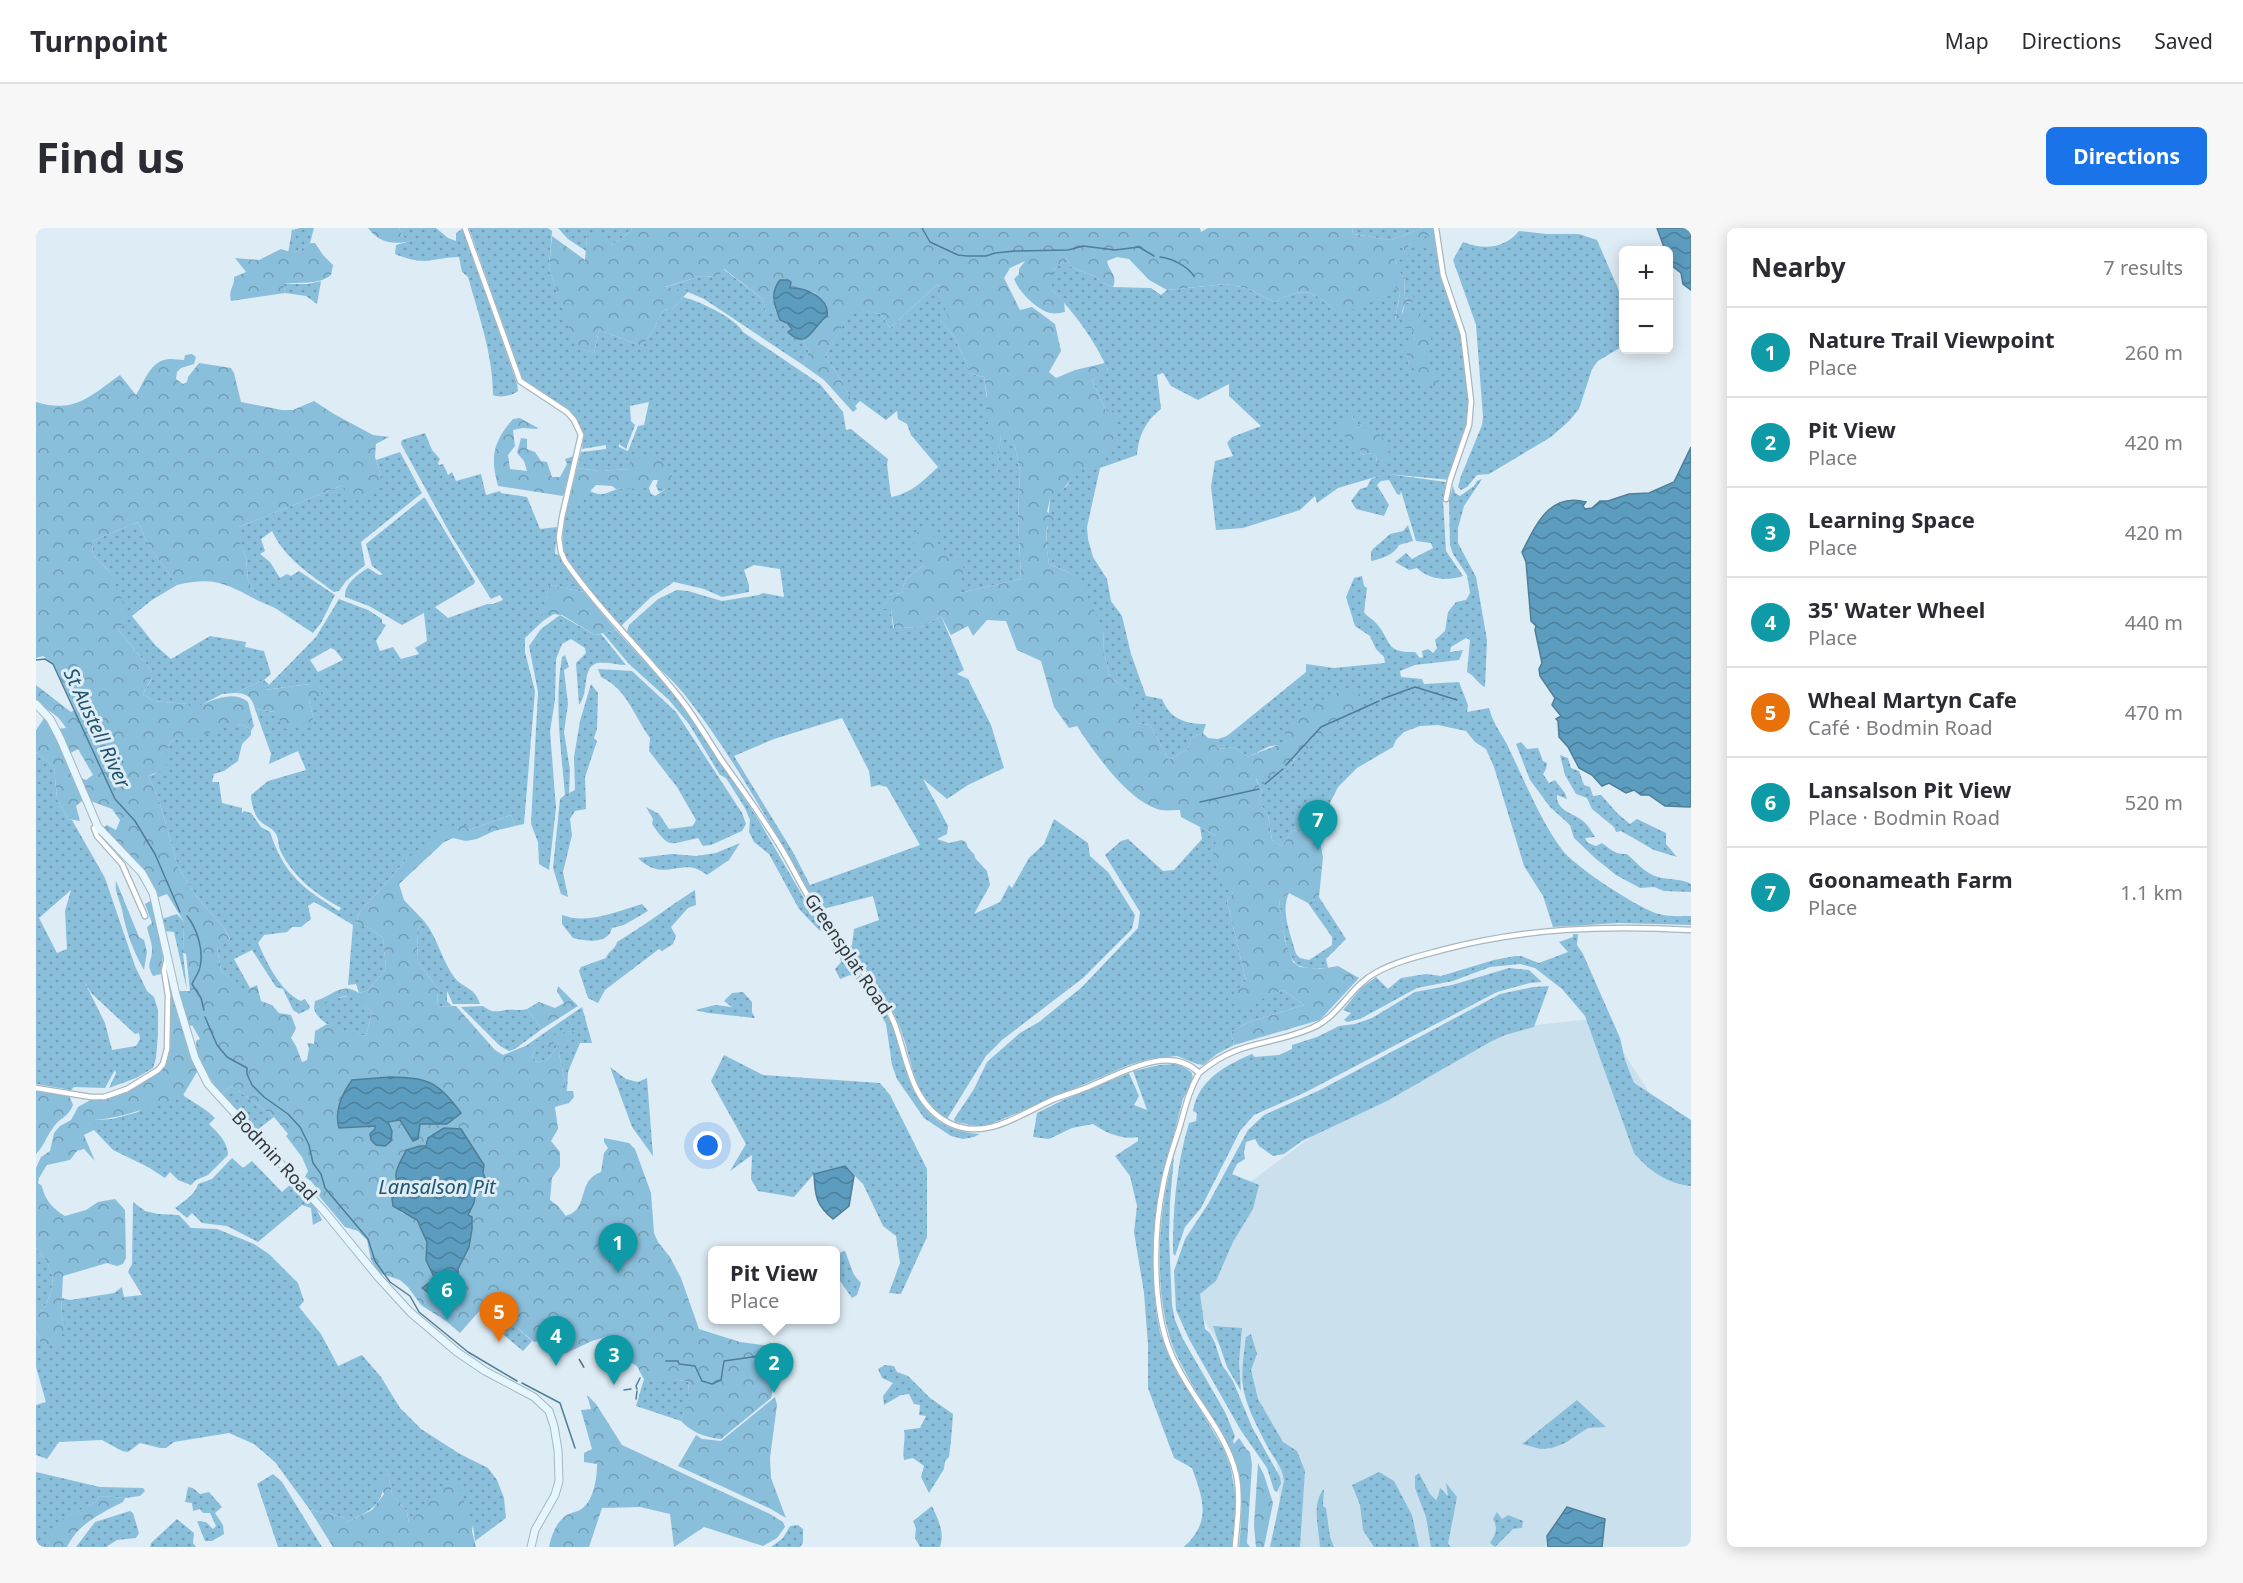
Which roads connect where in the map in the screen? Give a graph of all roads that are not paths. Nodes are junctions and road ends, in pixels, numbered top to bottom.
1 (465, 228) edge
2 (1436, 228) edge
3 (1446, 498) dead end
4 (36, 704) edge
5 (97, 825) junction
6 (145, 915) dead end
7 (1691, 930) edge
8 (167, 958) junction
9 (1199, 1073) junction
10 (36, 1088) edge
11 (531, 1547) edge
12 (1235, 1547) edge

1 - 9 street, Greensplat Road
2 - 3 street
4 - 5 main road, Bodmin Road
5 - 6 street
5 - 8 main road, Bodmin Road
7 - 9 street
8 - 10 street
8 - 11 main road, Bodmin Road
9 - 12 street

